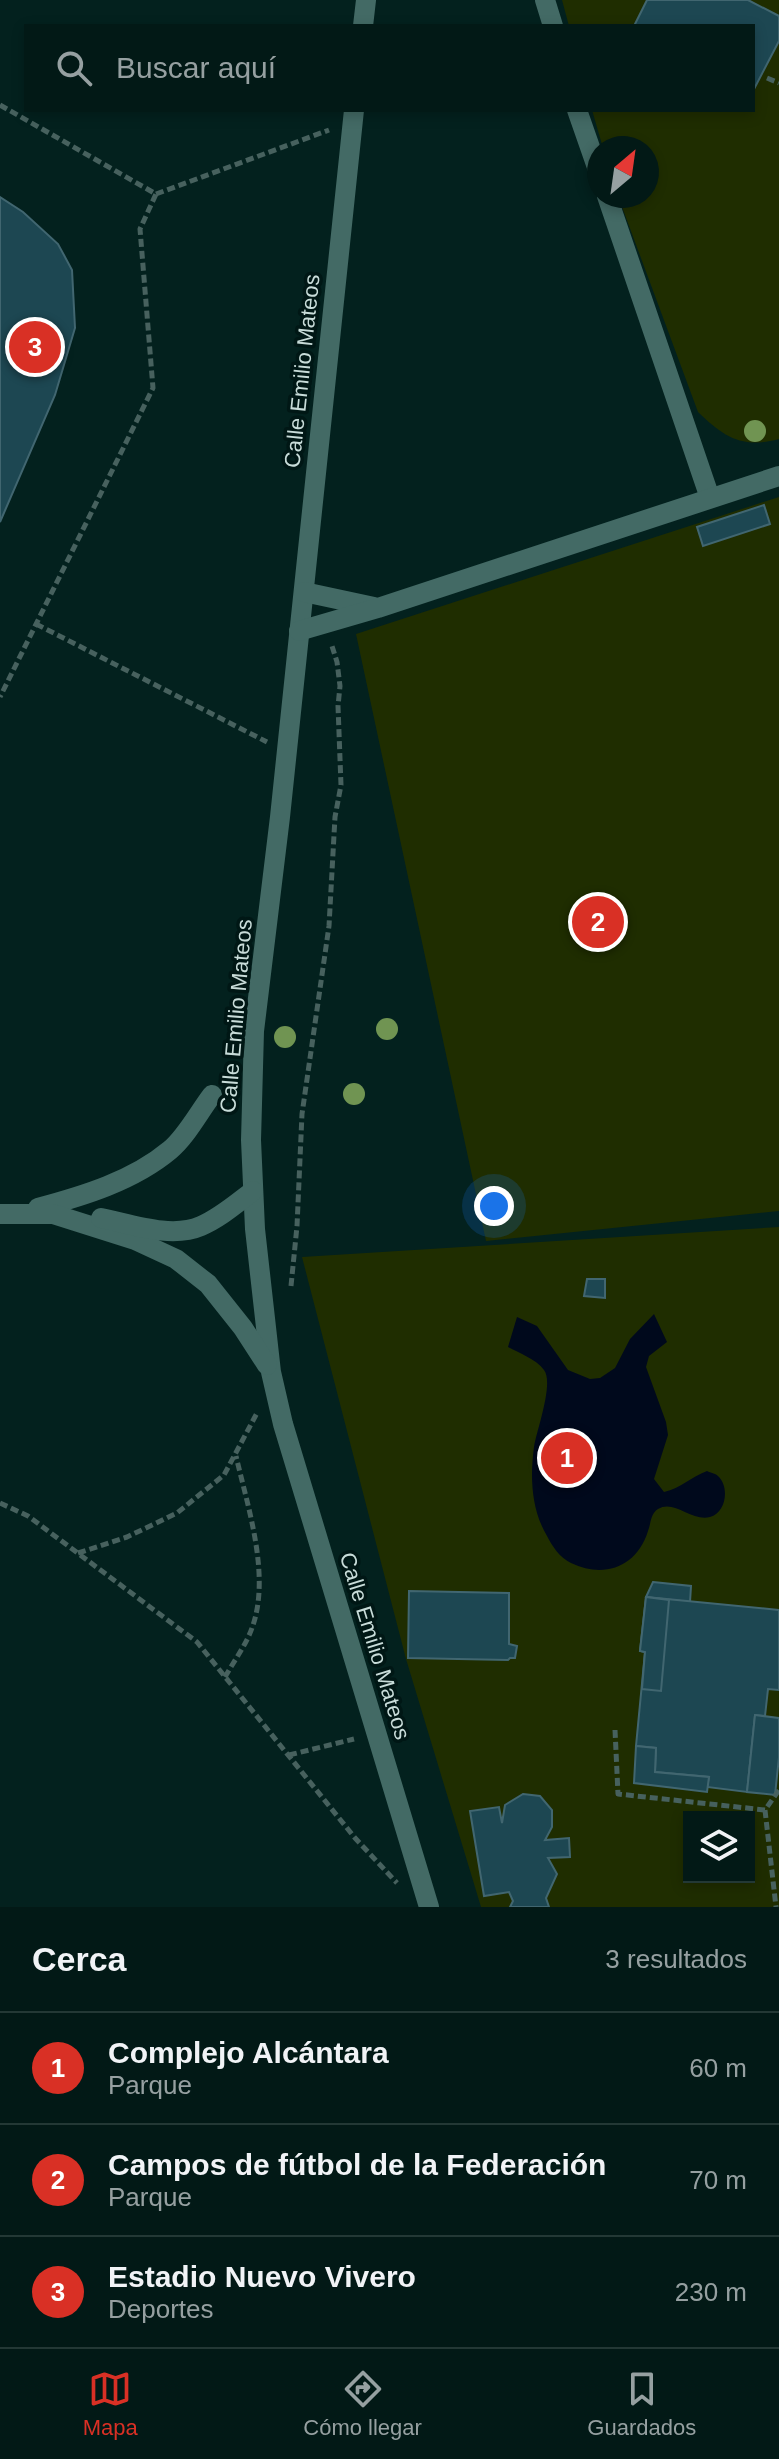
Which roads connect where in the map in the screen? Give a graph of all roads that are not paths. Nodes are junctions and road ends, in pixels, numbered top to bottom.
1 (366, 0) edge
2 (545, 0) edge
3 (363, 24) edge
4 (552, 24) edge
5 (578, 112) edge
6 (353, 116) edge
7 (587, 139) edge
8 (611, 208) edge
9 (779, 476) edge
10 (710, 498) junction
11 (304, 592) junction
12 (378, 608) junction
13 (299, 631) junction
14 (212, 1095) dead end
15 (253, 1191) junction
16 (22, 1212) junction
17 (0, 1214) edge
18 (53, 1214) junction
19 (271, 1372) junction
20 (429, 1907) edge

1 - 3 street
2 - 4 street
5 - 7 street
6 - 11 street, Calle Emilio Mateos
8 - 10 street
9 - 10 street
10 - 12 street
11 - 12 street
11 - 13 street, Calle Emilio Mateos
12 - 13 street
13 - 15 street, Calle Emilio Mateos
14 - 16 street
15 - 18 street
15 - 19 street, Calle Emilio Mateos
16 - 17 street
16 - 18 street
18 - 19 street
19 - 20 street, Calle Emilio Mateos

